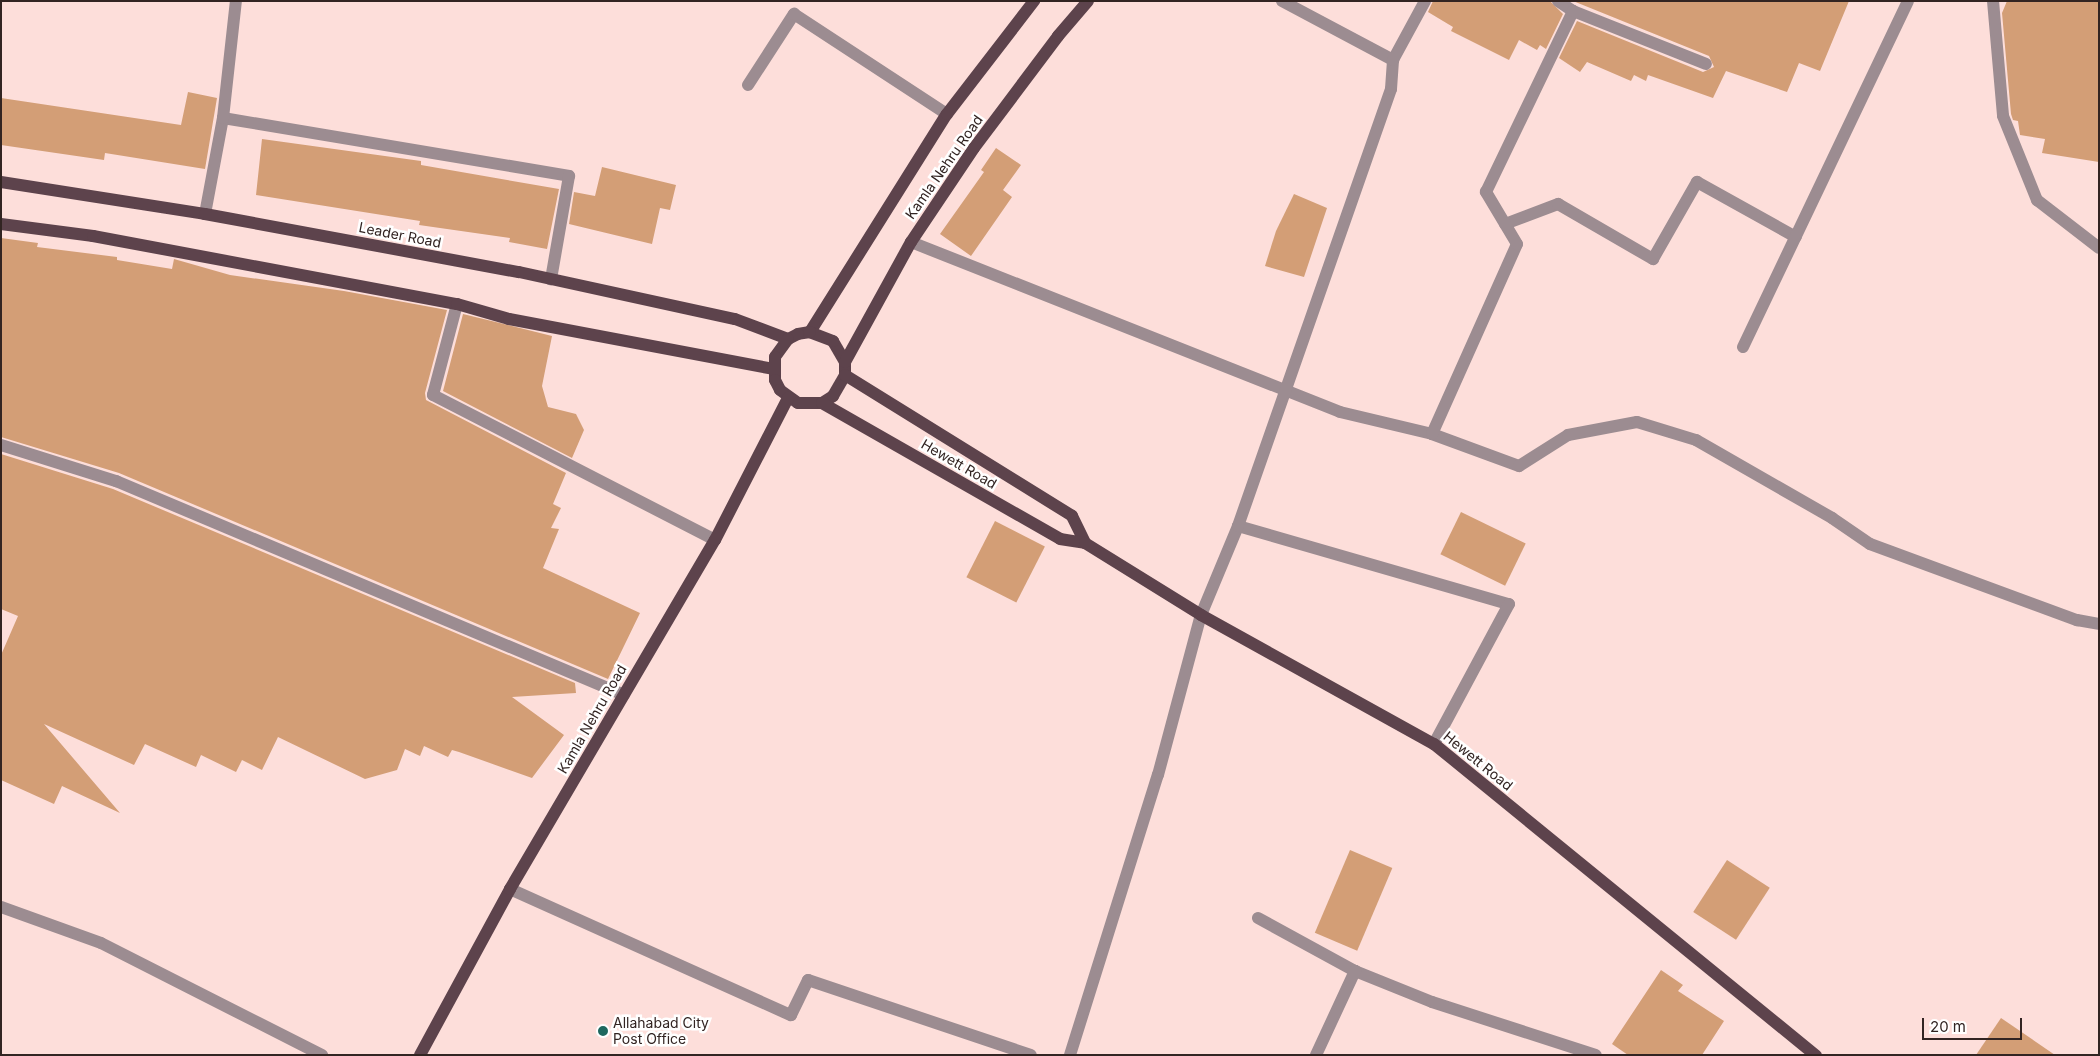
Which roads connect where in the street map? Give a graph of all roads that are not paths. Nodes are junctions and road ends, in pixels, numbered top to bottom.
1 (236, 1) edge
2 (1034, 1) edge
3 (1088, 1) edge
4 (1282, 1) edge
5 (1425, 1) edge
6 (1558, 1) edge
7 (1908, 1) edge
8 (1993, 1) edge
9 (1573, 11) junction
10 (1393, 60) junction
11 (1706, 64) dead end
12 (748, 85) dead end
13 (947, 114) junction
14 (223, 118) junction
15 (1, 182) edge
16 (205, 214) junction
17 (1, 224) edge
18 (1505, 224) junction
19 (1796, 237) junction
20 (911, 242) junction
21 (2099, 248) edge
22 (551, 279) junction
23 (456, 304) junction
24 (810, 332) junction
25 (788, 339) junction
26 (1743, 347) dead end
27 (773, 369) junction
28 (845, 369) junction
29 (1283, 390) junction
30 (788, 398) junction
31 (822, 403) junction
32 (1432, 434) junction
33 (1, 445) edge
34 (1238, 526) junction
35 (715, 540) junction
36 (1085, 543) junction
37 (1201, 615) junction
38 (2099, 624) edge
39 (624, 695) junction
40 (1434, 744) junction
41 (510, 889) junction
42 (1, 907) edge
43 (1258, 918) dead end
44 (1355, 971) junction
45 (322, 1055) edge
46 (420, 1055) edge
47 (1031, 1055) edge
48 (1070, 1055) edge
49 (1316, 1055) edge
50 (1596, 1055) edge
51 (1816, 1055) edge

1 - 14 street
2 - 13 main road, Kamla Nehru Road
3 - 20 main road, Kamla Nehru Road
4 - 10 street
5 - 10 street
6 - 9 street
7 - 19 street
8 - 21 street
9 - 11 street
9 - 18 street
10 - 29 street
12 - 13 street
13 - 24 main road, Kamla Nehru Road
14 - 16 street
14 - 22 street
15 - 16 main road, Leader Road
16 - 22 main road, Leader Road
17 - 23 main road
18 - 19 street
18 - 32 street
19 - 26 street
20 - 28 main road, Kamla Nehru Road
20 - 29 street
22 - 25 main road, Leader Road
23 - 27 main road
23 - 35 street
24 - 25 main road
24 - 28 main road
25 - 27 main road
27 - 30 main road
28 - 31 main road
28 - 36 main road, Hewett Road
29 - 32 street
29 - 34 street
30 - 31 main road
30 - 35 main road, Kamla Nehru Road
31 - 36 main road, Hewett Road
32 - 38 street
33 - 39 street
34 - 37 street
34 - 40 street
35 - 39 main road, Kamla Nehru Road
36 - 37 main road, Hewett Road
37 - 40 main road, Hewett Road
37 - 48 street
39 - 41 main road, Kamla Nehru Road
40 - 51 main road, Hewett Road
41 - 46 main road, Kamla Nehru Road
41 - 47 street
42 - 45 street
43 - 44 street
44 - 49 street
44 - 50 street

